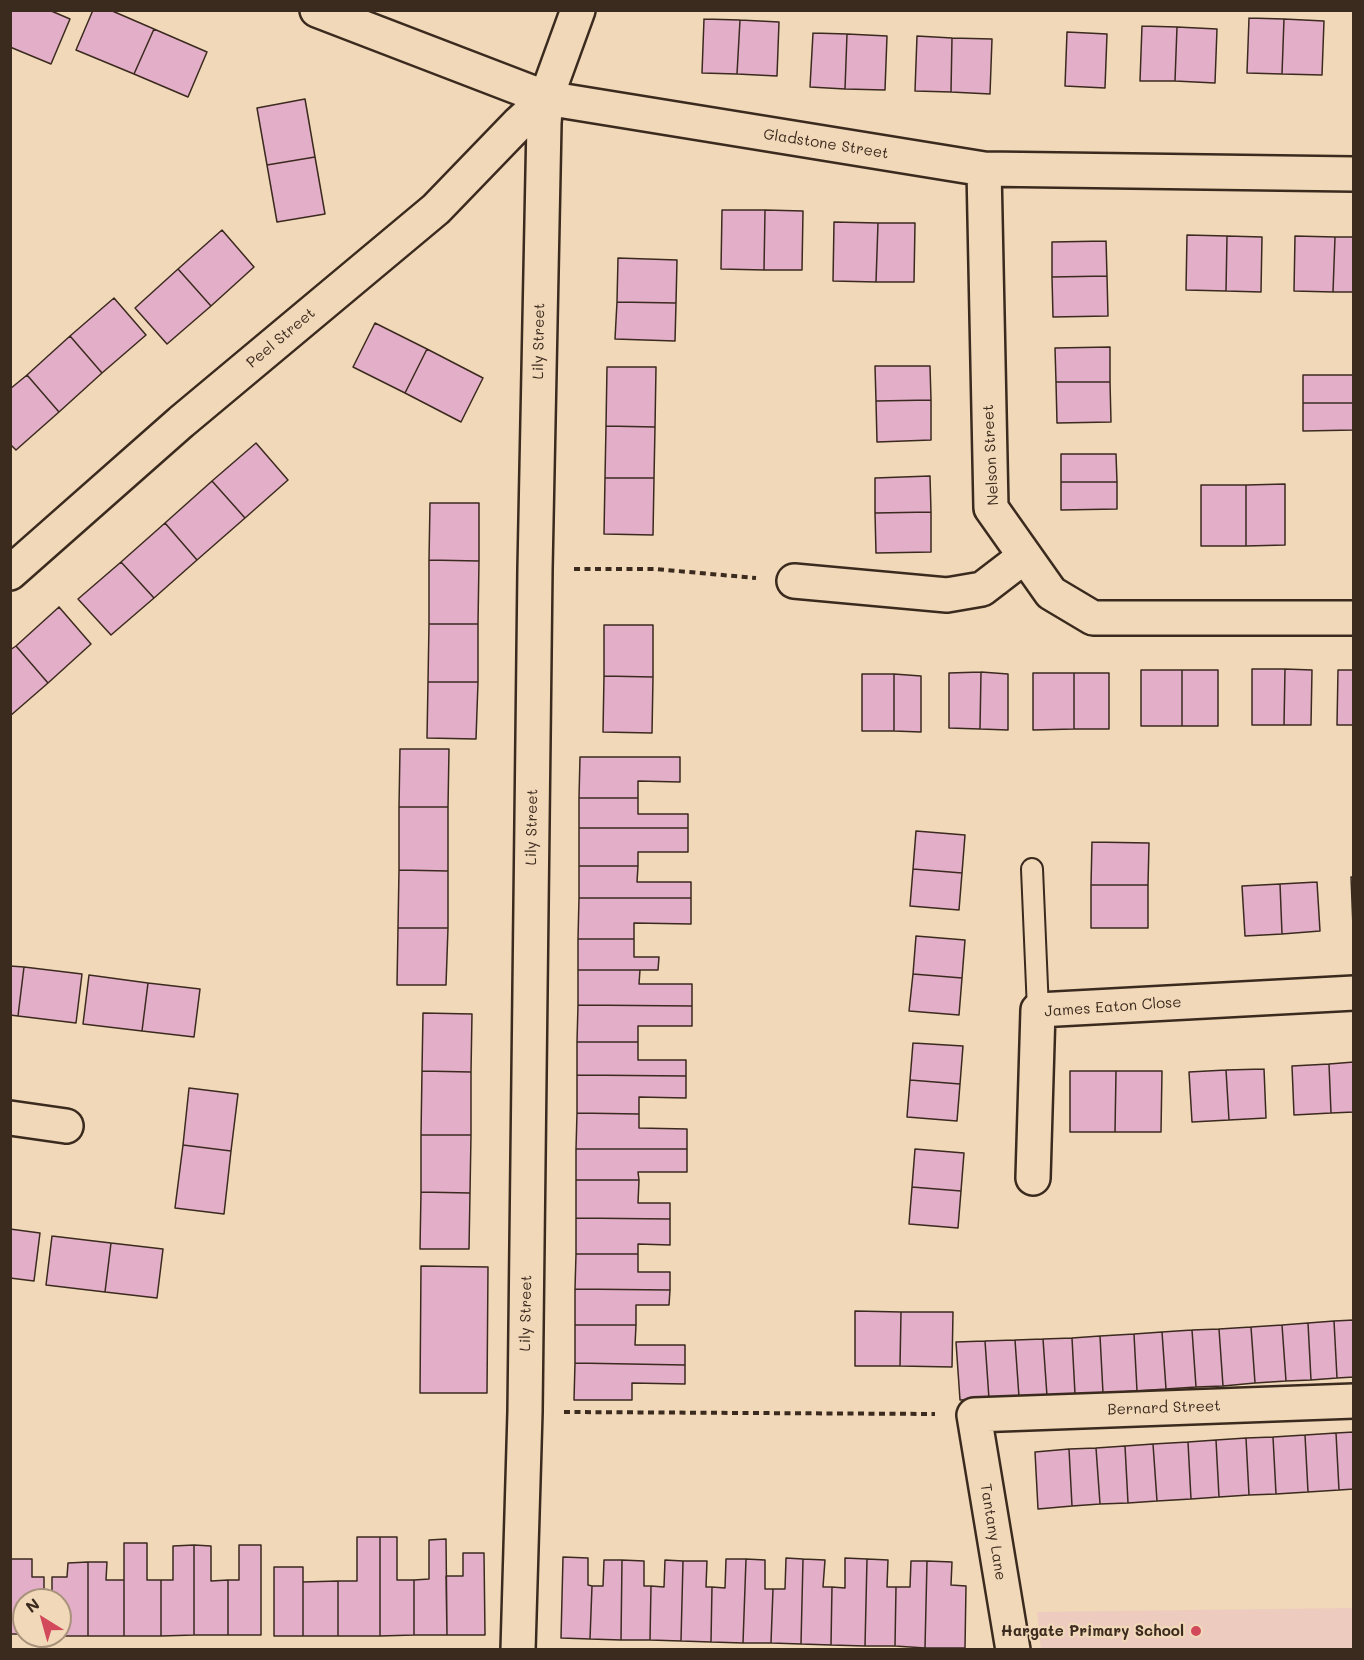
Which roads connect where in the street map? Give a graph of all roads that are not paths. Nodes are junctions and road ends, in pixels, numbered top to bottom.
1 (317, 10) edge
2 (578, 10) edge
3 (546, 98) junction
4 (984, 169) junction
5 (1353, 174) edge
6 (1025, 556) junction
7 (10, 573) edge
8 (794, 581) road end
9 (1353, 618) edge
10 (1032, 869) dead end
11 (1353, 993) edge
12 (1038, 1010) junction
13 (10, 1118) edge
14 (66, 1126) dead end
15 (1033, 1178) dead end
16 (1353, 1401) edge
17 (974, 1414) joint
18 (518, 1650) edge
19 (1012, 1650) edge

1 - 3 street, Gladstone Street
2 - 3 street, Lily Street
3 - 4 street, Gladstone Street
3 - 7 street, Peel Street
3 - 18 street, Lily Street
4 - 5 street, Gladstone Street
4 - 6 street, Nelson Street
6 - 8 street
6 - 9 street, Nelson Street
10 - 12 lane
11 - 12 street, James Eaton Close
12 - 15 street, James Eaton Close
13 - 14 street
16 - 17 street, Bernard Street
17 - 19 street, Tantany Lane

